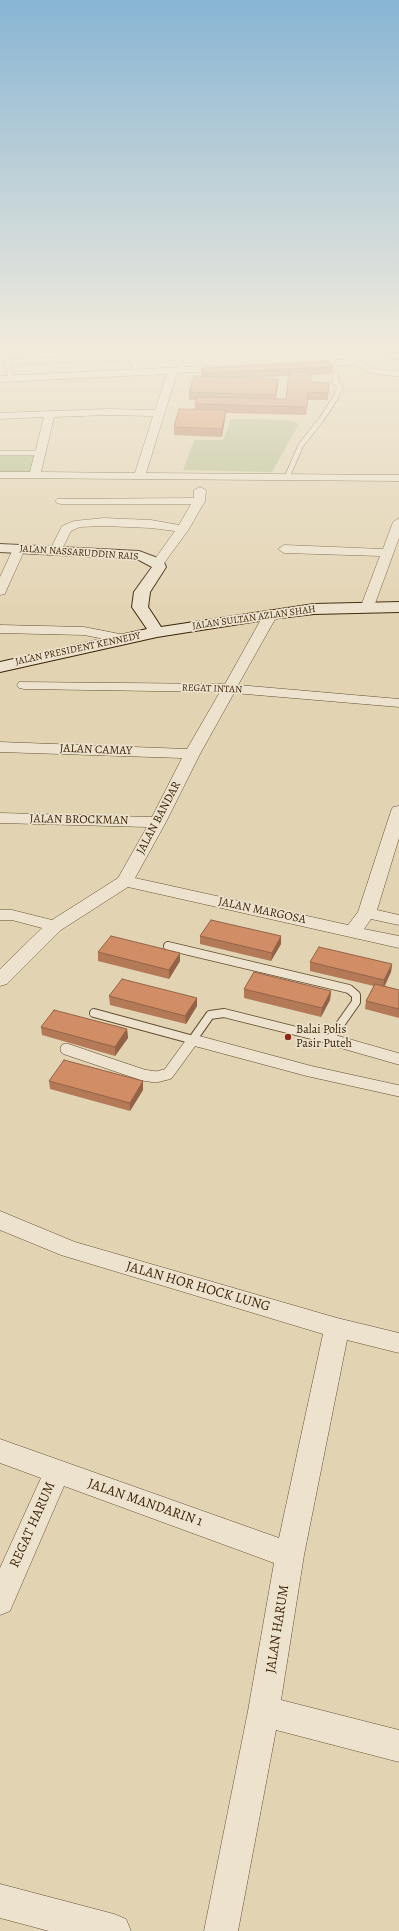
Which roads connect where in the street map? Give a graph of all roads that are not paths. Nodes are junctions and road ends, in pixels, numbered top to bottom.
1 (44, 440) edge
2 (150, 440) edge
3 (305, 440) edge
4 (0, 452) edge
5 (41, 453) junction
6 (0, 475) edge
7 (35, 476) junction
8 (139, 476) junction
9 (201, 477) junction
10 (287, 477) junction
11 (399, 478) edge
12 (60, 501) dead end
13 (199, 501) junction
14 (399, 522) edge
15 (183, 529) junction
16 (0, 548) edge
17 (19, 549) junction
18 (284, 549) dead end
19 (56, 550) junction
20 (387, 553) junction
21 (158, 563) junction
22 (0, 591) edge
23 (368, 606) junction
24 (399, 607) edge
25 (270, 614) junction
26 (0, 629) edge
27 (157, 632) junction
28 (125, 639) junction
29 (0, 667) edge
30 (24, 685) dead end
31 (228, 688) junction
32 (399, 703) edge
33 (0, 747) edge
34 (192, 754) junction
35 (399, 811) edge
36 (0, 818) edge
37 (158, 822) junction
38 (125, 881) junction
39 (367, 913) junction
40 (0, 915) edge
41 (399, 920) edge
42 (55, 926) junction
43 (354, 931) junction
44 (399, 942) edge
45 (168, 946) dead end
46 (0, 980) edge
47 (94, 1012) dead end
48 (330, 1039) junction
49 (192, 1040) junction
50 (66, 1049) dead end
51 (399, 1059) edge
52 (399, 1091) edge
53 (0, 1220) edge
54 (337, 1328) junction
55 (399, 1343) edge
56 (0, 1451) edge
57 (56, 1472) junction
58 (290, 1555) junction
59 (0, 1600) edge
60 (264, 1711) junction
61 (399, 1746) edge
62 (0, 1901) edge
63 (114, 1931) edge
64 (221, 1931) edge

1 - 5 street
2 - 8 street
3 - 10 lane
4 - 5 lane
5 - 7 street
6 - 7 street
7 - 8 street
8 - 9 street
9 - 10 street
9 - 13 street
10 - 11 street
12 - 13 street
13 - 15 street
14 - 20 street
15 - 19 street
15 - 21 street
16 - 17 main road, JALAN NASSARUDDIN RAIS
17 - 19 main road, JALAN NASSARUDDIN RAIS
17 - 22 street
18 - 20 street
19 - 21 main road, JALAN NASSARUDDIN RAIS
20 - 23 street
21 - 27 main road
23 - 24 main road, JALAN SULTAN AZLAN SHAH
23 - 25 main road, JALAN SULTAN AZLAN SHAH
25 - 27 main road, JALAN SULTAN AZLAN SHAH
25 - 31 street, JALAN BANDAR
26 - 28 street
27 - 28 main road, JALAN PRESIDENT KENNEDY
28 - 29 main road, JALAN PRESIDENT KENNEDY
30 - 31 street, REGAT INTAN
31 - 32 street, REGAT INTAN
31 - 34 street, JALAN BANDAR
33 - 34 street, JALAN CAMAY
34 - 37 street, JALAN BANDAR
35 - 39 street
36 - 37 street, JALAN BROCKMAN
37 - 38 street, JALAN BANDAR
38 - 42 street, JALAN BANDAR
38 - 43 street, JALAN MARGOSA
39 - 41 street
39 - 43 street
40 - 42 street
42 - 46 street, JALAN BANDAR
43 - 44 street, JALAN MARGOSA
45 - 48 lane
47 - 49 lane
48 - 49 lane
48 - 51 lane
49 - 50 lane
49 - 52 lane
53 - 54 street, JALAN HOR HOCK LUNG
54 - 55 street, JALAN HOR HOCK LUNG
54 - 58 street, JALAN HARUM
56 - 57 street, JALAN MANDARIN 1
57 - 58 street, JALAN MANDARIN 1
57 - 59 street, REGAT HARUM
58 - 60 street, JALAN HARUM
60 - 61 street
60 - 64 street, JALAN HARUM
62 - 63 street

